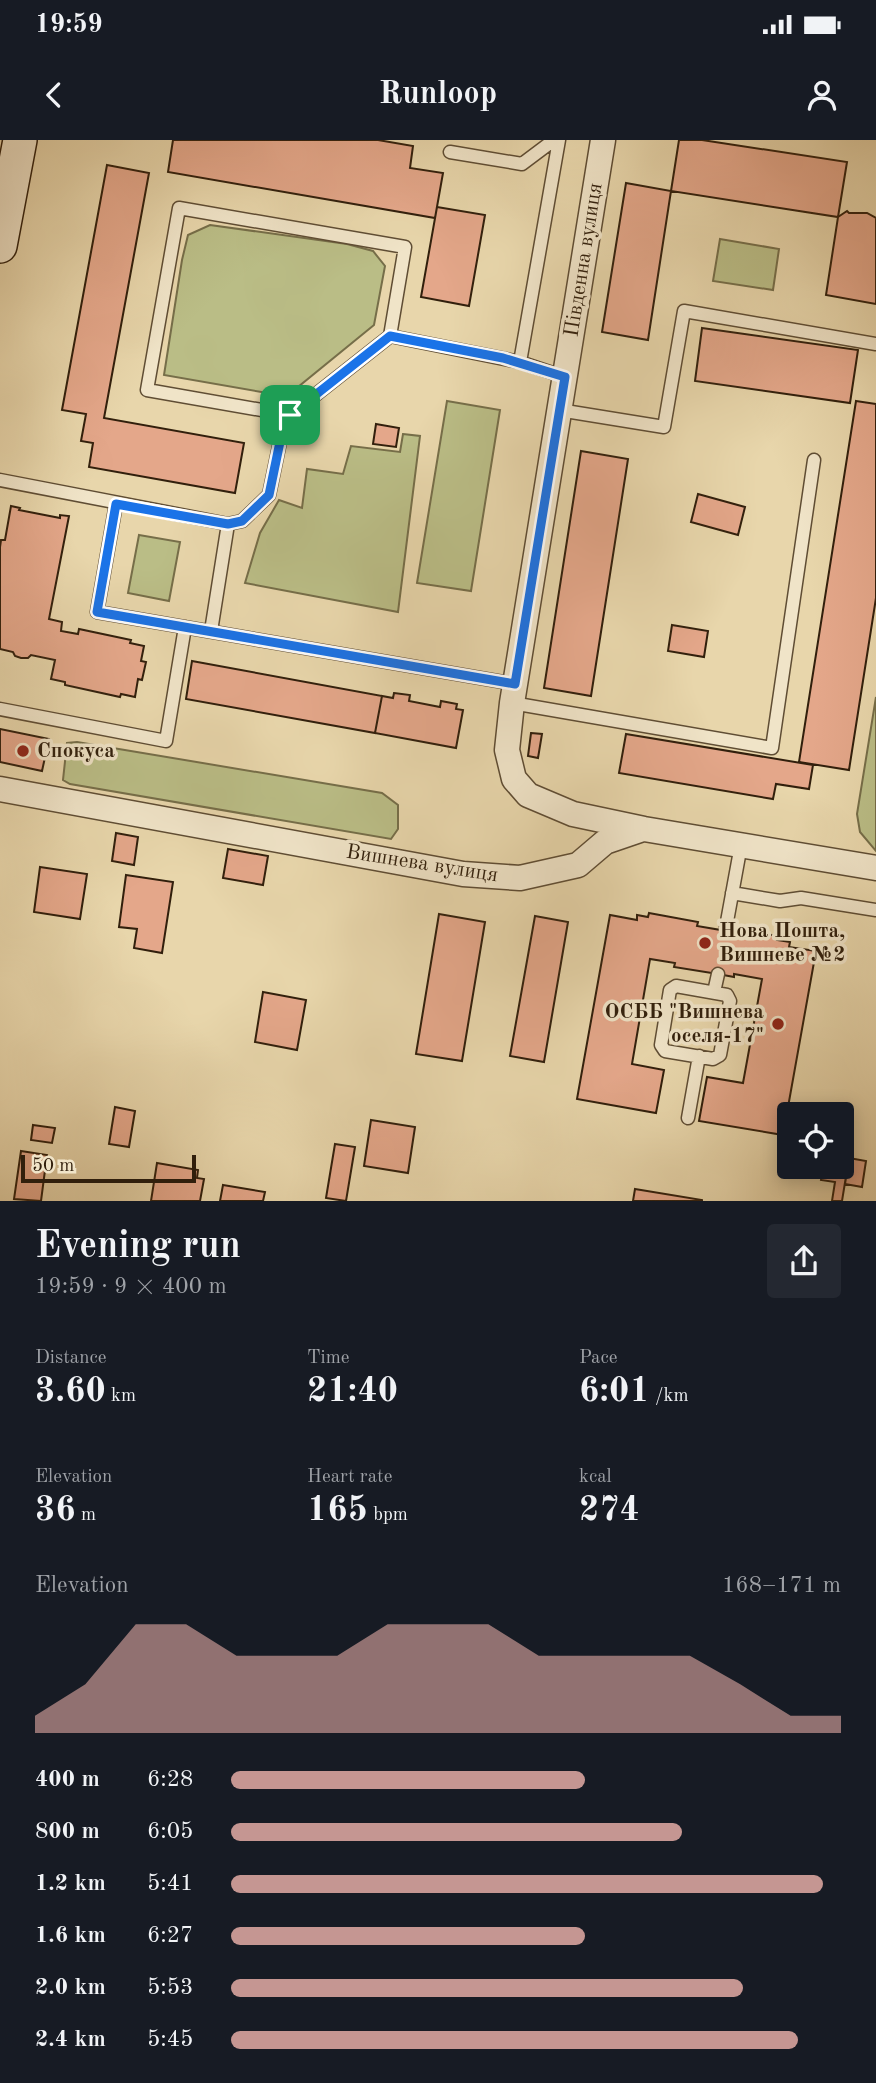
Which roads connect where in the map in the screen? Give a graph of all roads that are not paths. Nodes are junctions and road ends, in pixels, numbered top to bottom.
1 (20, 140) edge
2 (556, 140) edge
3 (603, 140) edge
4 (450, 152) dead end
5 (0, 246) edge
6 (390, 336) junction
7 (876, 344) edge
8 (520, 362) junction
9 (565, 377) junction
10 (559, 410) junction
11 (290, 415) junction
12 (814, 460) dead end
13 (0, 481) edge
14 (116, 504) junction
15 (228, 524) junction
16 (185, 627) junction
17 (211, 631) junction
18 (514, 694) junction
19 (0, 709) edge
20 (0, 789) edge
21 (644, 829) junction
22 (741, 845) junction
23 (876, 868) edge
24 (732, 893) junction
25 (876, 910) edge
26 (726, 927) dead end
27 (718, 974) dead end
28 (714, 992) junction
29 (699, 1056) junction
30 (688, 1118) dead end

1 - 5 street
2 - 4 lane
2 - 8 lane
3 - 9 street, Південна вулиця
6 - 8 lane
6 - 11 lane
6 - 11 lane
7 - 10 lane
8 - 9 lane
9 - 10 street, Південна вулиця
10 - 18 street, Південна вулиця
11 - 15 lane
12 - 18 lane
13 - 14 lane
14 - 15 lane
14 - 16 lane
15 - 17 lane
16 - 17 lane
16 - 19 lane
17 - 18 lane
18 - 21 street, Південна вулиця
20 - 21 street, Вишнева вулиця
21 - 22 street, Вишнева вулиця
22 - 23 street, Вишнева вулиця
22 - 24 lane
24 - 25 lane
24 - 26 lane
27 - 28 lane
28 - 29 lane
28 - 29 lane
29 - 30 lane

